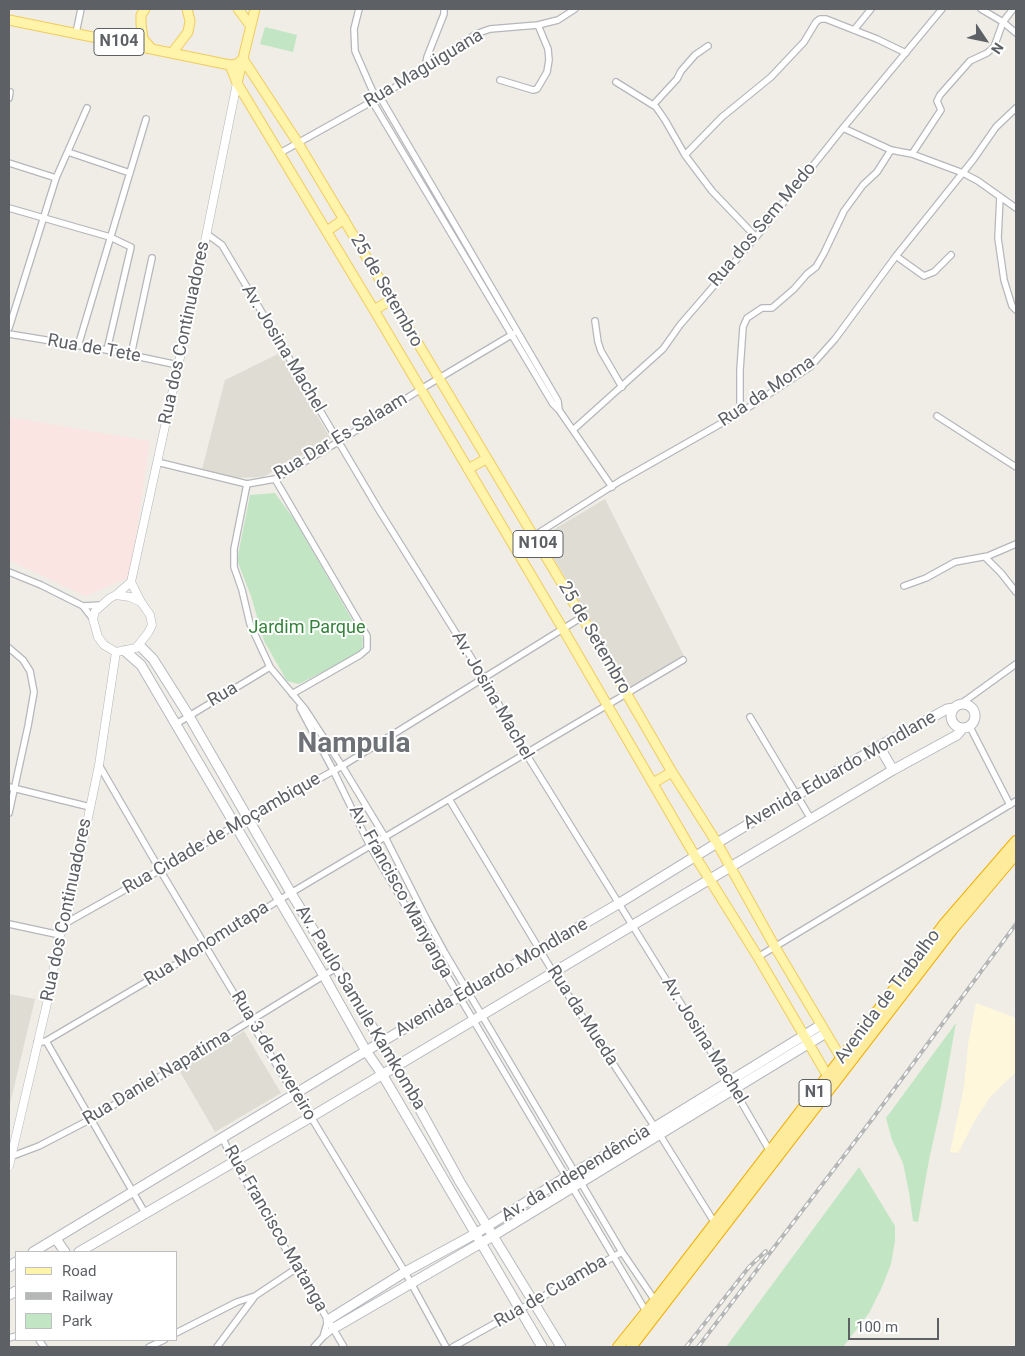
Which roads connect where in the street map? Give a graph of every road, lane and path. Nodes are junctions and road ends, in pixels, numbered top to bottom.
1 (81, 9) edge
2 (145, 9) edge
3 (187, 9) edge
4 (238, 9) edge
5 (255, 9) edge
6 (359, 9) edge
7 (444, 9) edge
8 (575, 9) edge
9 (871, 9) edge
10 (942, 9) edge
11 (981, 9) edge
12 (1013, 9) edge
13 (9, 20) edge
14 (1003, 22) junction
15 (250, 25) junction
16 (538, 25) junction
17 (854, 30) junction
18 (76, 33) junction
19 (1016, 33) edge
20 (708, 46) dead end
21 (151, 48) junction
22 (172, 53) junction
23 (906, 53) junction
24 (244, 59) junction
25 (230, 65) junction
26 (425, 68) junction
27 (500, 80) dead end
28 (616, 82) dead end
29 (237, 83) junction
30 (373, 92) junction
31 (380, 97) junction
32 (372, 101) junction
33 (653, 105) junction
34 (87, 108) dead end
35 (1016, 108) edge
36 (146, 119) dead end
37 (843, 128) junction
38 (298, 143) junction
39 (891, 150) junction
40 (68, 152) junction
41 (280, 153) junction
42 (912, 154) junction
43 (685, 155) junction
44 (9, 163) edge
45 (130, 173) junction
46 (963, 173) junction
47 (56, 178) junction
48 (1000, 197) junction
49 (9, 208) edge
50 (1016, 208) edge
51 (43, 217) junction
52 (344, 219) junction
53 (327, 231) junction
54 (206, 234) junction
55 (110, 237) junction
56 (756, 237) junction
57 (951, 255) dead end
58 (896, 256) junction
59 (152, 258) dead end
60 (391, 300) junction
61 (374, 310) junction
62 (1016, 310) edge
63 (595, 321) dead end
64 (9, 328) edge
65 (9, 334) edge
66 (514, 334) junction
67 (78, 346) junction
68 (107, 350) junction
69 (132, 355) junction
70 (178, 365) junction
71 (438, 379) junction
72 (622, 386) junction
73 (421, 389) junction
74 (743, 411) junction
75 (936, 416) dead end
76 (574, 430) junction
77 (338, 442) junction
78 (486, 459) junction
79 (157, 462) junction
80 (1016, 467) edge
81 (468, 469) junction
82 (275, 479) junction
83 (247, 484) junction
84 (612, 487) junction
85 (533, 536) junction
86 (1016, 544) edge
87 (515, 548) junction
88 (985, 557) junction
89 (9, 572) edge
90 (131, 582) junction
91 (904, 586) dead end
92 (1016, 592) edge
93 (116, 595) junction
94 (141, 602) junction
95 (101, 605) junction
96 (83, 606) junction
97 (582, 618) junction
98 (93, 619) junction
99 (563, 629) junction
100 (140, 646) junction
101 (9, 648) edge
102 (120, 651) junction
103 (682, 660) dead end
104 (1016, 664) edge
105 (270, 667) junction
106 (484, 678) junction
107 (292, 694) junction
108 (627, 694) junction
109 (962, 703) junction
110 (607, 706) junction
111 (954, 708) junction
112 (189, 716) junction
113 (750, 717) dead end
114 (176, 724) junction
115 (966, 728) junction
116 (879, 746) junction
117 (526, 754) junction
118 (99, 765) junction
119 (342, 766) junction
120 (333, 770) junction
121 (893, 770) junction
122 (672, 772) junction
123 (653, 782) junction
124 (11, 787) edge
125 (797, 795) junction
126 (450, 799) junction
127 (1013, 803) edge
128 (90, 807) junction
129 (9, 813) edge
130 (248, 818) junction
131 (811, 819) junction
132 (236, 825) junction
133 (385, 837) junction
134 (717, 843) junction
135 (370, 846) junction
136 (1015, 849) edge
137 (695, 856) junction
138 (731, 867) junction
139 (160, 870) junction
140 (710, 879) junction
141 (291, 893) junction
142 (279, 900) junction
143 (618, 904) junction
144 (427, 920) junction
145 (66, 923) junction
146 (9, 924) edge
147 (417, 926) junction
148 (632, 926) junction
149 (60, 935) junction
150 (207, 946) junction
151 (775, 947) junction
152 (540, 949) junction
153 (446, 952) junction
154 (758, 957) junction
155 (436, 958) junction
156 (336, 968) junction
157 (552, 972) junction
158 (324, 976) junction
159 (468, 992) junction
160 (459, 997) junction
161 (482, 1014) junction
162 (473, 1020) junction
163 (251, 1021) junction
164 (823, 1029) junction
165 (806, 1040) junction
166 (46, 1041) junction
167 (37, 1043) junction
168 (382, 1043) junction
169 (366, 1051) junction
170 (843, 1063) junction
171 (396, 1066) junction
172 (382, 1074) junction
173 (830, 1080) junction
174 (729, 1081) junction
175 (735, 1090) junction
176 (296, 1093) junction
177 (310, 1117) junction
178 (91, 1118) junction
179 (657, 1131) junction
180 (222, 1139) junction
181 (770, 1151) junction
182 (10, 1157) junction
183 (775, 1161) junction
184 (234, 1162) junction
185 (9, 1166) edge
186 (575, 1172) junction
187 (566, 1177) junction
188 (576, 1185) junction
189 (132, 1193) junction
190 (145, 1213) junction
191 (487, 1227) junction
192 (717, 1227) junction
193 (475, 1234) junction
194 (492, 1236) junction
195 (56, 1239) junction
196 (481, 1243) junction
197 (35, 1251) edge
198 (64, 1251) edge
199 (81, 1251) edge
200 (622, 1252) junction
201 (614, 1257) junction
202 (297, 1268) junction
203 (405, 1272) junction
204 (411, 1283) junction
205 (256, 1296) junction
206 (532, 1303) junction
207 (658, 1305) junction
208 (520, 1311) junction
209 (649, 1315) junction
210 (328, 1320) junction
211 (334, 1328) junction
212 (178, 1332) edge
213 (323, 1336) junction
214 (162, 1341) edge
215 (149, 1347) edge
216 (217, 1347) edge
217 (314, 1347) edge
218 (344, 1347) edge
219 (446, 1347) edge
220 (453, 1347) edge
221 (542, 1347) edge
222 (561, 1347) edge
223 (618, 1347) edge
224 (631, 1347) edge

1 - 18 street
2 - 21 main road
3 - 22 main road
4 - 15 main road
5 - 15 main road
6 - 30 street
7 - 26 street
8 - 16 street, Rua Maguiguana
9 - 17 street
10 - 23 street, Rua dos Sem Medo
11 - 14 street
12 - 14 street
13 - 18 main road, N104
14 - 19 street
14 - 42 street
15 - 24 main road
16 - 26 street, Rua Maguiguana
16 - 27 street
17 - 23 street
17 - 43 street
18 - 21 main road, N104
20 - 33 street
21 - 22 main road, N104
22 - 25 main road, N104
23 - 37 street, Rua dos Sem Medo
24 - 25 main road
24 - 29 main road
24 - 38 main road, 25 de Setembro / N104
25 - 29 main road, N104
26 - 31 street, Rua Maguiguana
28 - 33 street
29 - 41 main road, 25 de Setembro / N104
29 - 54 street, Rua dos Continuadores
30 - 31 street
30 - 32 street
31 - 32 street, Rua Maguiguana
31 - 66 street
32 - 38 street, Rua Maguiguana
32 - 66 street
33 - 43 street
34 - 40 street
35 - 46 street, Rua da Moma
36 - 45 street
37 - 39 street
37 - 56 street, Rua dos Sem Medo
38 - 41 street, Rua Maguiguana
38 - 52 main road, 25 de Setembro / N104
39 - 42 street
39 - 74 street
40 - 45 street
40 - 47 street
41 - 53 main road, 25 de Setembro / N104
42 - 46 street
43 - 56 street
44 - 47 street
45 - 55 street
46 - 48 street
46 - 58 street, Rua da Moma
47 - 51 street
48 - 50 street
48 - 62 street
49 - 51 street
51 - 55 street
51 - 64 street
52 - 53 main road
52 - 60 main road, 25 de Setembro / N104
53 - 61 main road, 25 de Setembro / N104
54 - 70 street, Rua dos Continuadores
54 - 77 street, Av. Josina Machel
55 - 67 street
55 - 68 street
56 - 72 street, Rua dos Sem Medo
57 - 58 street
58 - 74 street, Rua da Moma
59 - 69 street
60 - 61 main road
60 - 71 main road, 25 de Setembro / N104
61 - 73 main road, 25 de Setembro / N104
63 - 72 street
65 - 67 street, Rua de Tete
66 - 71 street, Rua Dar Es Salaam
66 - 76 street
67 - 68 street, Rua de Tete
68 - 69 street, Rua de Tete
69 - 70 street, Rua de Tete
70 - 79 street, Rua dos Continuadores
71 - 73 street, Rua Dar Es Salaam
71 - 78 main road, 25 de Setembro / N104
72 - 76 street, Rua dos Sem Medo
73 - 77 street, Rua Dar Es Salaam
73 - 81 main road, 25 de Setembro / N104
74 - 84 street, Rua da Moma
75 - 80 street
76 - 84 street
77 - 82 street, Rua Dar Es Salaam
77 - 106 street, Av. Josina Machel
78 - 81 main road
78 - 85 main road, 25 de Setembro / N104
79 - 83 street, Rua Dar Es Salaam
79 - 90 street, Rua dos Continuadores
81 - 87 main road, 25 de Setembro / N104
82 - 83 street, Rua Dar Es Salaam
82 - 107 street
83 - 105 street, Av. Francisco Manyanga
84 - 85 street, Rua da Moma
85 - 87 street, Rua da Moma
85 - 97 main road, 25 de Setembro / N104
86 - 88 street
87 - 99 main road, 25 de Setembro / N104
88 - 91 street
88 - 92 street
89 - 96 street
90 - 93 street
90 - 94 street
93 - 94 street
93 - 95 street
94 - 100 street
95 - 96 street
95 - 98 street
96 - 98 street
97 - 99 street, Rua Cidade de Moçambique
97 - 108 main road, 25 de Setembro / N104
98 - 102 street
99 - 106 street, Rua Cidade de Moçambique
99 - 110 main road, 25 de Setembro / N104
100 - 102 street
100 - 112 main road, Av. Paulo Samule Kamkomba
101 - 124 street
102 - 114 main road, Av. Paulo Samule Kamkomba
102 - 118 street, Rua dos Continuadores
103 - 108 street, Rua Monomutapa
104 - 109 street
105 - 107 street, Av. Francisco Manyanga
105 - 112 street, Rua
106 - 117 street, Av. Josina Machel
106 - 119 street, Rua Cidade de Moçambique
107 - 119 street, Av. Francisco Manyanga
107 - 120 street, Av. Francisco Manyanga
108 - 110 street, Rua Monomutapa
108 - 122 main road, 25 de Setembro / N104
109 - 111 main road
109 - 115 main road
110 - 117 street, Rua Monomutapa
110 - 123 main road, 25 de Setembro / N104
111 - 115 main road
111 - 116 main road, Avenida Eduardo Mondlane
112 - 114 street, Rua
112 - 130 main road, Av. Paulo Samule Kamkomba
113 - 125 street
114 - 132 main road, Av. Paulo Samule Kamkomba
115 - 121 main road, Avenida Eduardo Mondlane
115 - 127 street
116 - 121 main road
116 - 125 main road, Avenida Eduardo Mondlane
117 - 126 street, Rua Monomutapa
117 - 143 street, Av. Josina Machel
118 - 128 street, Rua dos Continuadores
118 - 139 street, Rua 3 de Fevereiro
119 - 120 street, Rua Cidade de Moçambique
119 - 133 street, Av. Francisco Manyanga
120 - 130 street, Rua Cidade de Moçambique
120 - 135 street, Av. Francisco Manyanga
121 - 131 main road, Avenida Eduardo Mondlane
122 - 123 main road
122 - 134 main road, 25 de Setembro / N104
123 - 137 main road, 25 de Setembro / N104
124 - 128 street
124 - 129 street
125 - 131 street
125 - 134 main road, Avenida Eduardo Mondlane
126 - 133 street, Rua Monomutapa
126 - 152 street, Rua da Mueda
127 - 151 street
128 - 145 street, Rua dos Continuadores
130 - 132 street, Rua Cidade de Moçambique
130 - 141 main road, Av. Paulo Samule Kamkomba
131 - 138 main road, Avenida Eduardo Mondlane
132 - 139 street, Rua Cidade de Moçambique
132 - 142 main road, Av. Paulo Samule Kamkomba
133 - 135 street, Rua Monomutapa
133 - 144 street, Av. Francisco Manyanga
134 - 137 main road, Avenida Eduardo Mondlane
134 - 138 main road, 25 de Setembro / N104
135 - 141 street, Rua Monomutapa
135 - 147 street, Av. Francisco Manyanga
136 - 170 highway, Avenida de Trabalho / N1
137 - 140 main road, 25 de Setembro / N104
137 - 143 main road, Avenida Eduardo Mondlane
138 - 140 main road, Avenida Eduardo Mondlane
138 - 151 main road, 25 de Setembro / N104
139 - 145 street, Rua Cidade de Moçambique
139 - 150 street, Rua 3 de Fevereiro
140 - 148 main road, Avenida Eduardo Mondlane
140 - 154 main road, 25 de Setembro / N104
141 - 142 street, Rua Monomutapa
141 - 156 main road, Av. Paulo Samule Kamkomba
142 - 150 street, Rua Monomutapa
142 - 158 main road, Av. Paulo Samule Kamkomba
143 - 148 street, Av. Josina Machel
143 - 152 main road, Avenida Eduardo Mondlane
144 - 147 street
144 - 153 street, Av. Francisco Manyanga
145 - 149 street, Rua dos Continuadores
146 - 149 street
147 - 155 street, Av. Francisco Manyanga
148 - 157 main road, Avenida Eduardo Mondlane
148 - 174 street, Av. Josina Machel
149 - 167 street, Rua dos Continuadores
150 - 163 street, Rua 3 de Fevereiro
150 - 166 street, Rua Monomutapa
151 - 154 street
151 - 164 main road, 25 de Setembro / N104
152 - 157 street, Rua da Mueda
152 - 159 main road, Avenida Eduardo Mondlane
153 - 155 street
153 - 159 street, Av. Francisco Manyanga
154 - 165 main road, 25 de Setembro / N104
155 - 160 street, Av. Francisco Manyanga
156 - 158 street, Rua Daniel Napatima
156 - 168 main road, Av. Paulo Samule Kamkomba
157 - 161 main road, Avenida Eduardo Mondlane
157 - 179 street, Rua da Mueda
158 - 163 street, Rua Daniel Napatima
158 - 169 main road, Av. Paulo Samule Kamkomba
159 - 160 main road, Avenida Eduardo Mondlane
159 - 161 street, Av. Francisco Manyanga
160 - 162 street, Av. Francisco Manyanga
160 - 168 main road, Avenida Eduardo Mondlane
161 - 162 main road, Avenida Eduardo Mondlane
161 - 186 street, Av. Francisco Manyanga
162 - 171 main road, Avenida Eduardo Mondlane
162 - 187 street, Av. Francisco Manyanga
163 - 176 street, Rua 3 de Fevereiro
163 - 178 street, Rua Daniel Napatima
164 - 165 main road, Av. da Independência
164 - 170 main road, 25 de Setembro / N104
165 - 173 main road, N104
165 - 174 main road, Av. da Independência
165 - 175 main road, Av. da Independência
166 - 167 street, Rua Monomutapa
166 - 178 street
167 - 182 street, Rua dos Continuadores
168 - 169 main road, Avenida Eduardo Mondlane
168 - 171 main road, Av. Paulo Samule Kamkomba
169 - 172 main road, Av. Paulo Samule Kamkomba
169 - 176 main road, Avenida Eduardo Mondlane
170 - 173 highway, Avenida de Trabalho / N1
171 - 172 main road, Avenida Eduardo Mondlane
171 - 191 main road, Av. Paulo Samule Kamkomba
172 - 177 main road, Avenida Eduardo Mondlane
172 - 193 main road, Av. Paulo Samule Kamkomba
173 - 181 highway, Avenida de Trabalho / N1
173 - 183 highway, Avenida de Trabalho / N1
174 - 175 street, Av. Josina Machel
174 - 179 main road, Av. da Independência
175 - 179 main road, Av. da Independência
175 - 181 street, Av. Josina Machel
176 - 177 street, Rua 3 de Fevereiro
176 - 180 main road, Avenida Eduardo Mondlane
177 - 184 main road, Avenida Eduardo Mondlane
177 - 203 street, Rua 3 de Fevereiro
178 - 182 street, Rua Daniel Napatima
178 - 189 street
179 - 186 main road, Av. da Independência
179 - 188 main road, Av. da Independência
179 - 192 street, Rua da Mueda
180 - 184 street, Rua Francisco Matanga
180 - 189 main road, Avenida Eduardo Mondlane
181 - 183 street, Av. Josina Machel
181 - 192 highway, Avenida de Trabalho / N1
182 - 185 street, Rua dos Continuadores
183 - 192 highway, Avenida de Trabalho / N1
184 - 190 main road, Avenida Eduardo Mondlane
184 - 202 street, Rua Francisco Matanga
186 - 187 main road, Av. da Independência
186 - 188 street, Av. Francisco Manyanga
187 - 188 street, Av. Francisco Manyanga
187 - 191 main road, Av. da Independência
188 - 194 main road, Av. da Independência
188 - 200 street, Av. Francisco Manyanga
188 - 201 street, Av. Francisco Manyanga
189 - 190 street
189 - 195 main road, Avenida Eduardo Mondlane
190 - 199 main road, Avenida Eduardo Mondlane
191 - 193 main road, Av. da Independência
191 - 194 main road, Av. Paulo Samule Kamkomba
192 - 207 highway, Avenida de Trabalho / N1
193 - 196 main road, Av. Paulo Samule Kamkomba
193 - 203 main road, Av. da Independência
194 - 196 main road, Av. da Independência
194 - 206 main road, Av. Paulo Samule Kamkomba
195 - 197 main road, Avenida Eduardo Mondlane
195 - 198 main road
196 - 204 main road, Av. da Independência
196 - 208 main road, Av. Paulo Samule Kamkomba
200 - 201 street, Rua de Cuamba
200 - 207 street, Av. Francisco Manyanga
201 - 206 street, Rua de Cuamba
201 - 209 street, Av. Francisco Manyanga
202 - 205 street
202 - 210 street, Rua Francisco Matanga
203 - 204 street, Rua 3 de Fevereiro
203 - 210 main road, Av. da Independência
204 - 211 main road, Av. da Independência
204 - 219 street, Rua 3 de Fevereiro
205 - 212 street
205 - 216 street
206 - 208 street, Rua de Cuamba
206 - 222 main road, Av. Paulo Samule Kamkomba
207 - 209 highway, Avenida de Trabalho / N1
208 - 220 street, Rua de Cuamba
208 - 221 main road, Av. Paulo Samule Kamkomba
209 - 223 highway, Avenida de Trabalho / N1
209 - 224 highway, Avenida de Trabalho / N1
210 - 211 street, Rua Francisco Matanga
210 - 213 street
211 - 213 street
211 - 218 street, Rua Francisco Matanga
213 - 217 street
214 - 215 street

